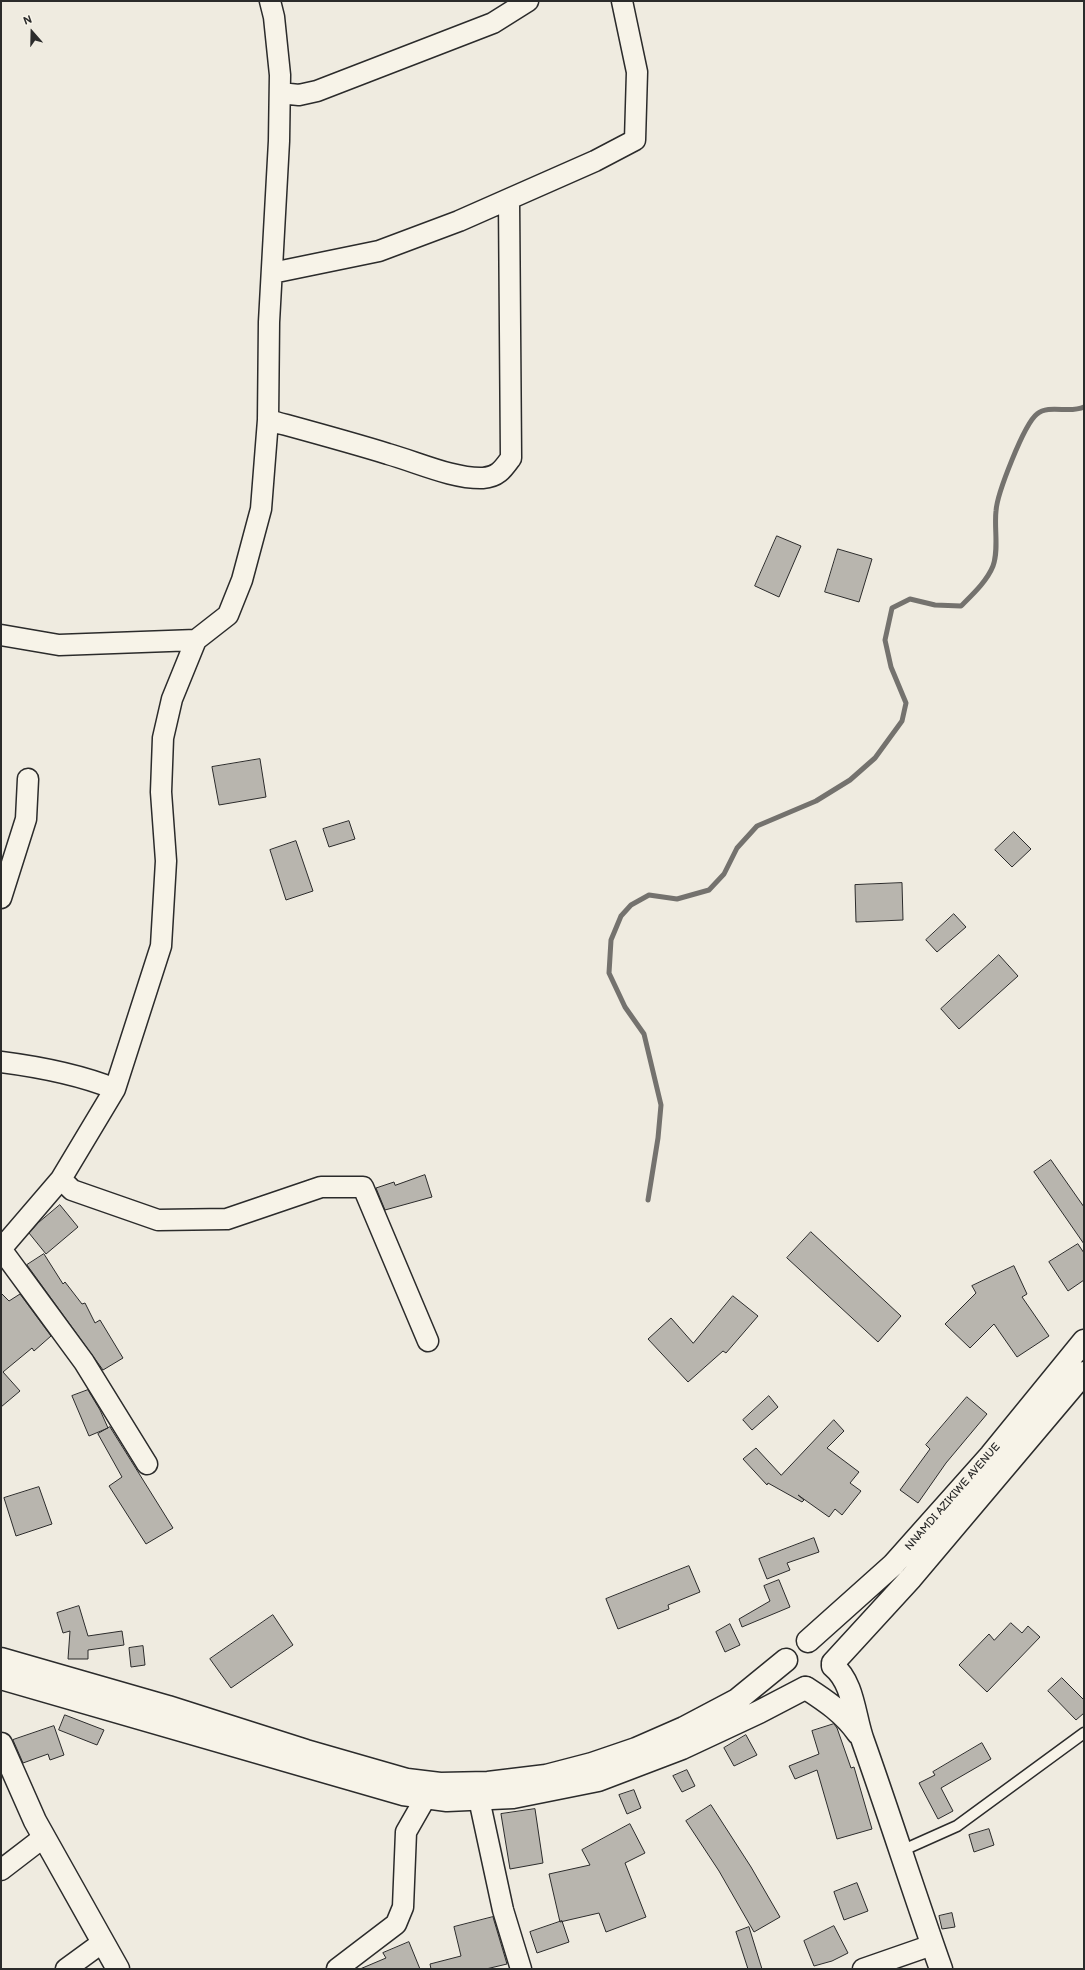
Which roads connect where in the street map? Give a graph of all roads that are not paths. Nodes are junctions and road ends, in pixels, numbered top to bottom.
1 (270, 1) edge
2 (528, 1) edge
3 (622, 1) edge
4 (280, 93) junction
5 (509, 199) junction
6 (272, 273) junction
7 (268, 420) junction
8 (1, 635) edge
9 (196, 640) junction
10 (28, 779) dead end
11 (1, 898) edge
12 (1, 1062) edge
13 (115, 1089) junction
14 (61, 1179) junction
15 (1, 1249) edge
16 (1084, 1340) edge
17 (428, 1341) dead end
18 (1084, 1373) edge
19 (147, 1464) dead end
20 (808, 1642) junction
21 (1, 1659) edge
22 (786, 1660) junction
23 (833, 1665) junction
24 (1, 1678) edge
25 (805, 1688) junction
26 (1084, 1733) edge
27 (862, 1739) junction
28 (1, 1744) edge
29 (426, 1797) junction
30 (479, 1799) junction
31 (44, 1837) junction
32 (901, 1851) junction
33 (1, 1870) edge
34 (103, 1942) junction
35 (932, 1945) junction
36 (66, 1969) edge
37 (118, 1969) edge
38 (337, 1969) edge
39 (521, 1969) edge
40 (863, 1969) edge
41 (941, 1969) edge

1 - 4 street
2 - 4 street
3 - 5 street
4 - 6 street
5 - 6 street
5 - 7 street
6 - 7 street
7 - 9 street
8 - 9 street
9 - 13 street
10 - 11 street
12 - 13 street
13 - 14 street
14 - 15 street
14 - 17 street
15 - 19 street
16 - 20 main road, NNAMDI AZIKIWE AVENUE
18 - 23 main road, NNAMDI AZIKIWE AVENUE
20 - 22 main road
20 - 23 main road
21 - 22 main road
22 - 25 main road
23 - 25 main road
23 - 27 main road
24 - 29 main road
25 - 27 main road
25 - 30 main road
26 - 32 lane
27 - 32 main road
28 - 31 main road
29 - 30 main road
29 - 38 street
30 - 39 street
31 - 33 street
31 - 34 main road
32 - 35 main road
34 - 36 street
34 - 37 main road
35 - 40 street
35 - 41 main road

